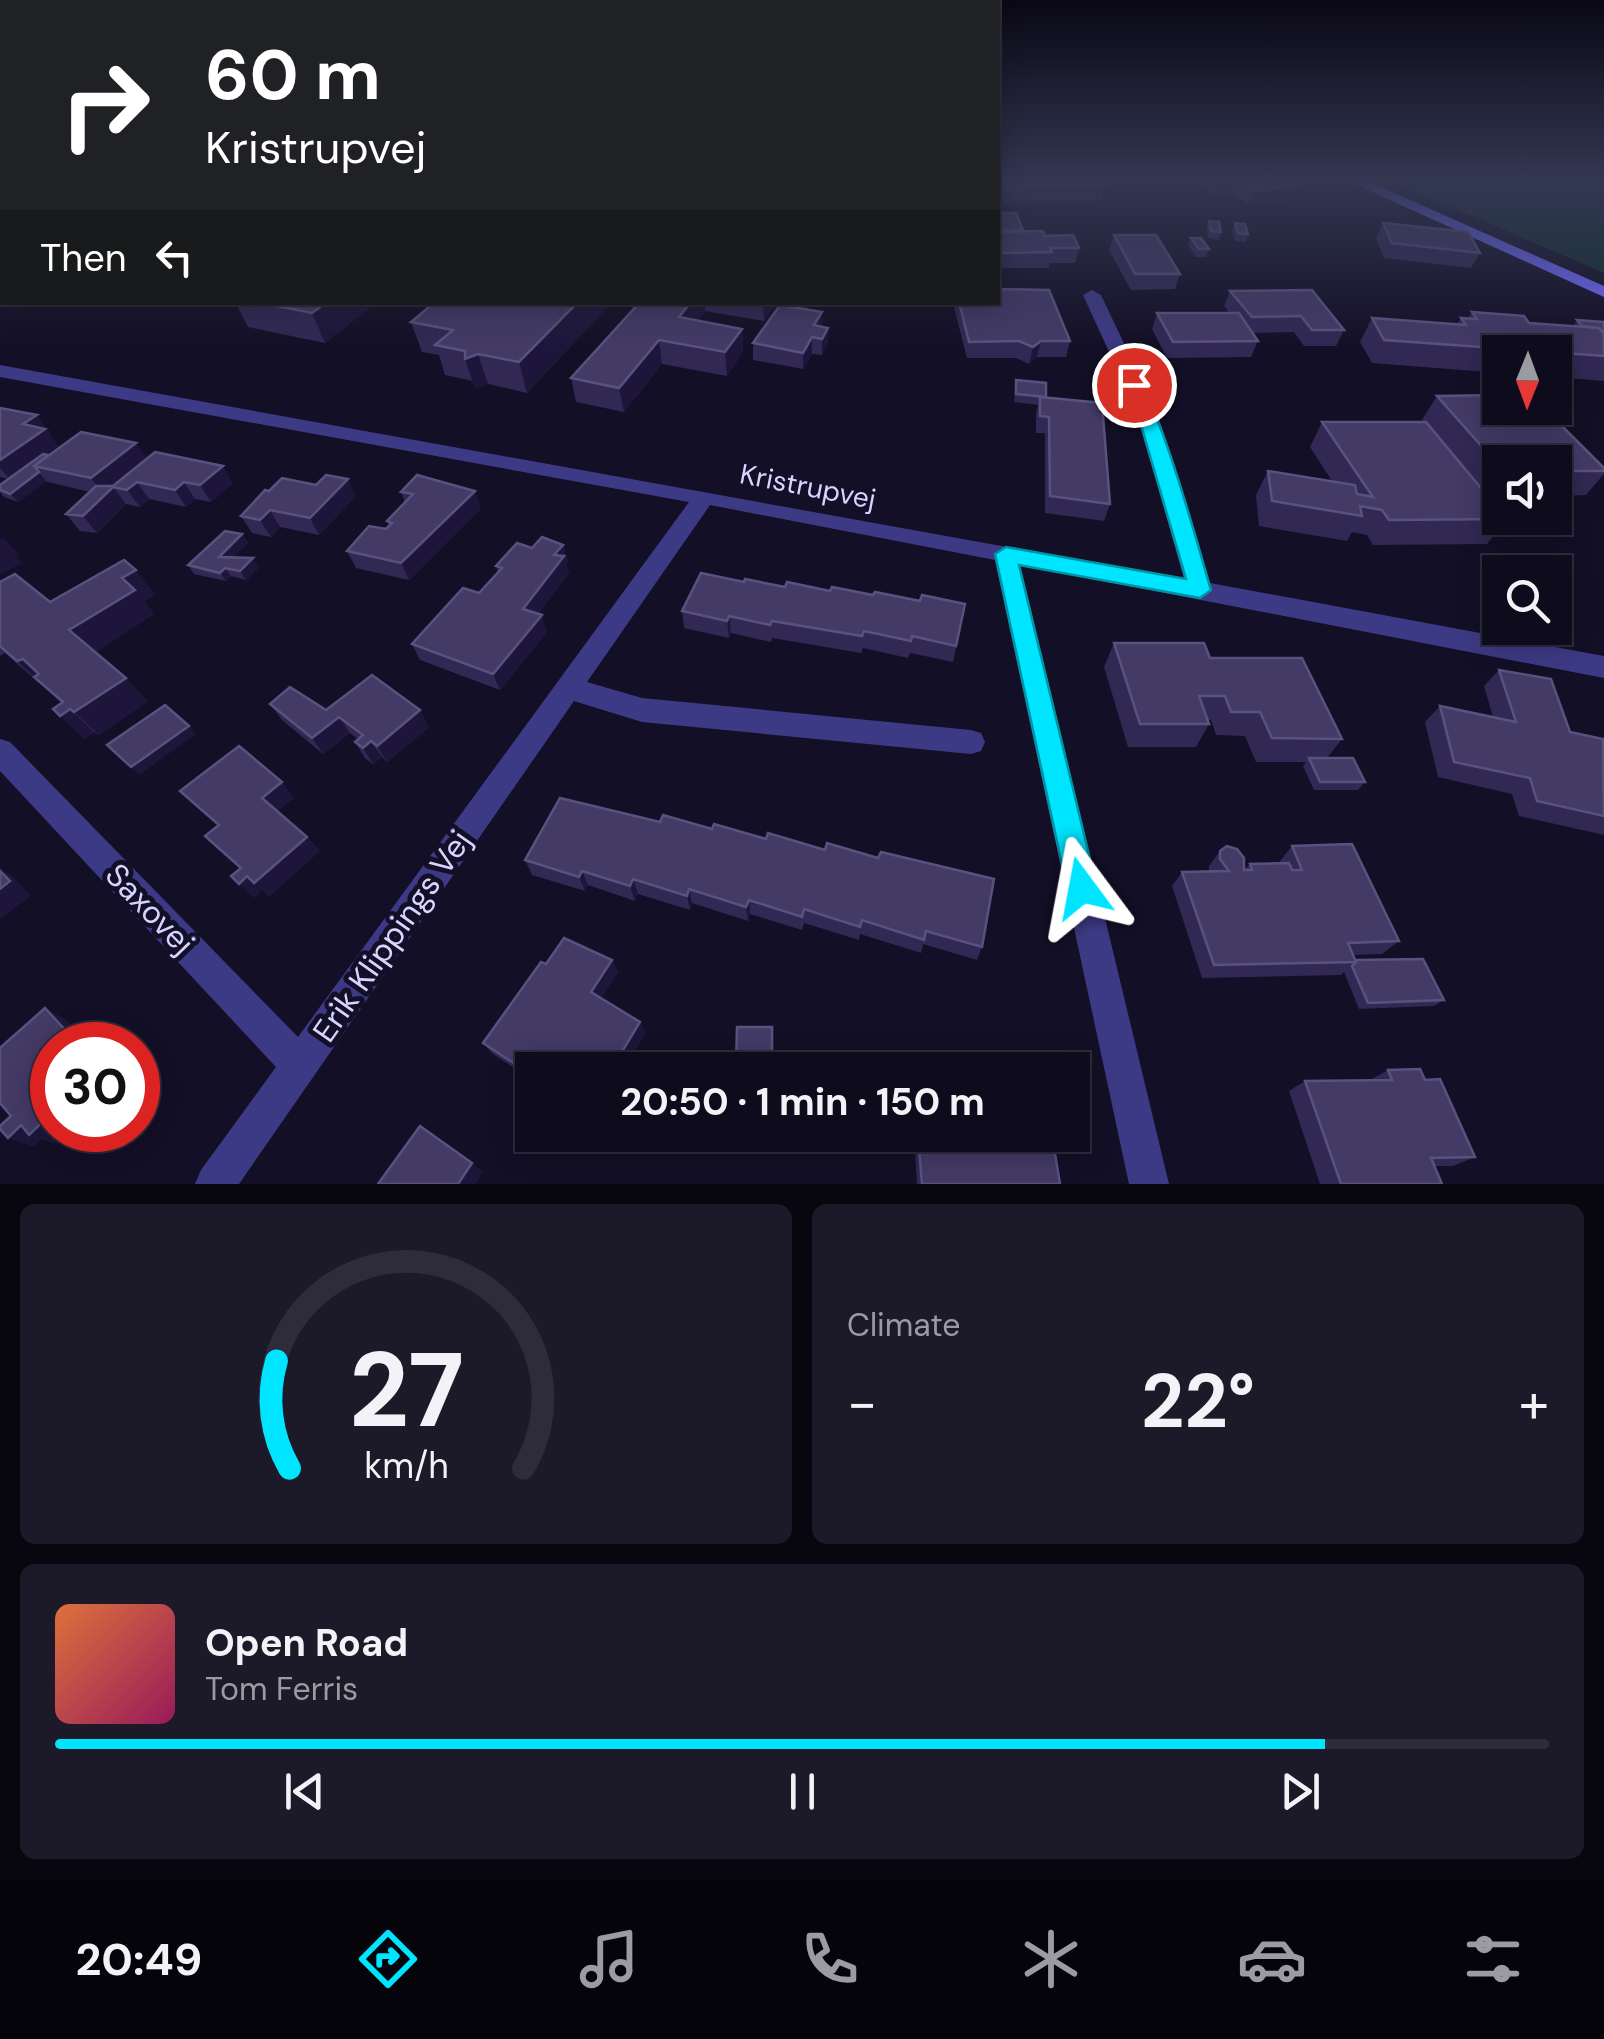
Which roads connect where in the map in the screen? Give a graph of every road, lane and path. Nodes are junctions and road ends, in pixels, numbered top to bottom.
1 (1477, 235) edge
2 (1604, 292) edge
3 (1092, 294) dead end
4 (0, 371) edge
5 (704, 497) junction
6 (1006, 554) junction
7 (1200, 590) junction
8 (1604, 668) edge
9 (568, 688) junction
10 (971, 742) dead end
11 (0, 751) edge
12 (300, 1066) junction
13 (216, 1184) edge
14 (1150, 1184) edge

1 - 2 street
3 - 7 street
4 - 5 street, Kristrupvej
5 - 6 street, Kristrupvej
5 - 9 street, Erik Klippings Vej
6 - 7 street, Kristrupvej
6 - 14 street
7 - 8 street, Kristrupvej
9 - 10 street
9 - 12 street, Erik Klippings Vej
11 - 12 street, Saxovej
12 - 13 street, Erik Klippings Vej

